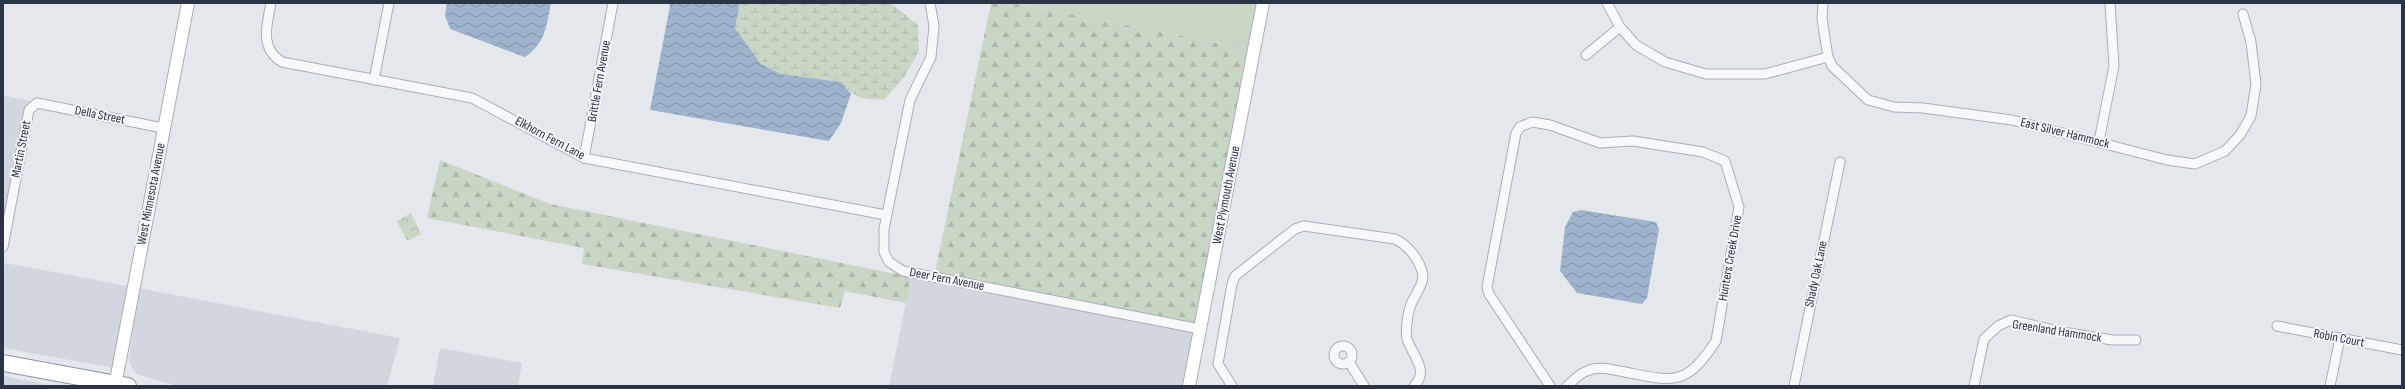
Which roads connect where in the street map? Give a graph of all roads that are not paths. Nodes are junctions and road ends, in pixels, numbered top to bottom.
1 (188, 3) edge
2 (271, 3) edge
3 (389, 3) edge
4 (613, 3) edge
5 (930, 3) edge
6 (1263, 3) edge
7 (1607, 3) edge
8 (1824, 3) edge
9 (2110, 3) edge
10 (2243, 14) dead end
11 (1620, 27) junction
12 (1586, 55) dead end
13 (1828, 57) junction
14 (374, 80) junction
15 (37, 103) joint
16 (163, 128) junction
17 (2099, 142) junction
18 (584, 158) junction
19 (1840, 162) dead end
20 (886, 215) junction
21 (3, 247) edge
22 (2277, 326) dead end
23 (1200, 329) junction
24 (2340, 338) junction
25 (2136, 340) dead end
26 (2402, 350) edge
27 (1349, 362) dead end
28 (3, 363) edge
29 (120, 385) edge
30 (1190, 386) edge
31 (1232, 386) edge
32 (1364, 386) edge
33 (1414, 386) edge
34 (1550, 386) edge
35 (1567, 386) edge
36 (1794, 386) edge
37 (1974, 386) edge
38 (2330, 386) edge

1 - 16 street, West Minnesota Avenue
2 - 14 street, Elkhorn Fern Lane
3 - 14 street
4 - 18 street, Brittle Fern Avenue
5 - 20 street, Deer Fern Avenue
6 - 23 street, West Plymouth Avenue
7 - 11 street
8 - 13 street, East Silver Hammock
9 - 17 street
10 - 17 street, East Silver Hammock
11 - 12 street
11 - 13 street
13 - 17 street, East Silver Hammock
14 - 18 street, Elkhorn Fern Lane
15 - 16 street, Della Street
15 - 21 street, Martin Street
16 - 29 street, West Minnesota Avenue
18 - 20 street, Elkhorn Fern Lane
19 - 36 street, Shady Oak Lane
20 - 23 street, Deer Fern Avenue
22 - 24 street, Robin Court
23 - 30 street, West Plymouth Avenue
24 - 26 street, Robin Court
24 - 38 street
25 - 37 street, Greenland Hammock
27 - 32 street
28 - 29 highway
31 - 33 street
34 - 35 street, Hunters Creek Drive

